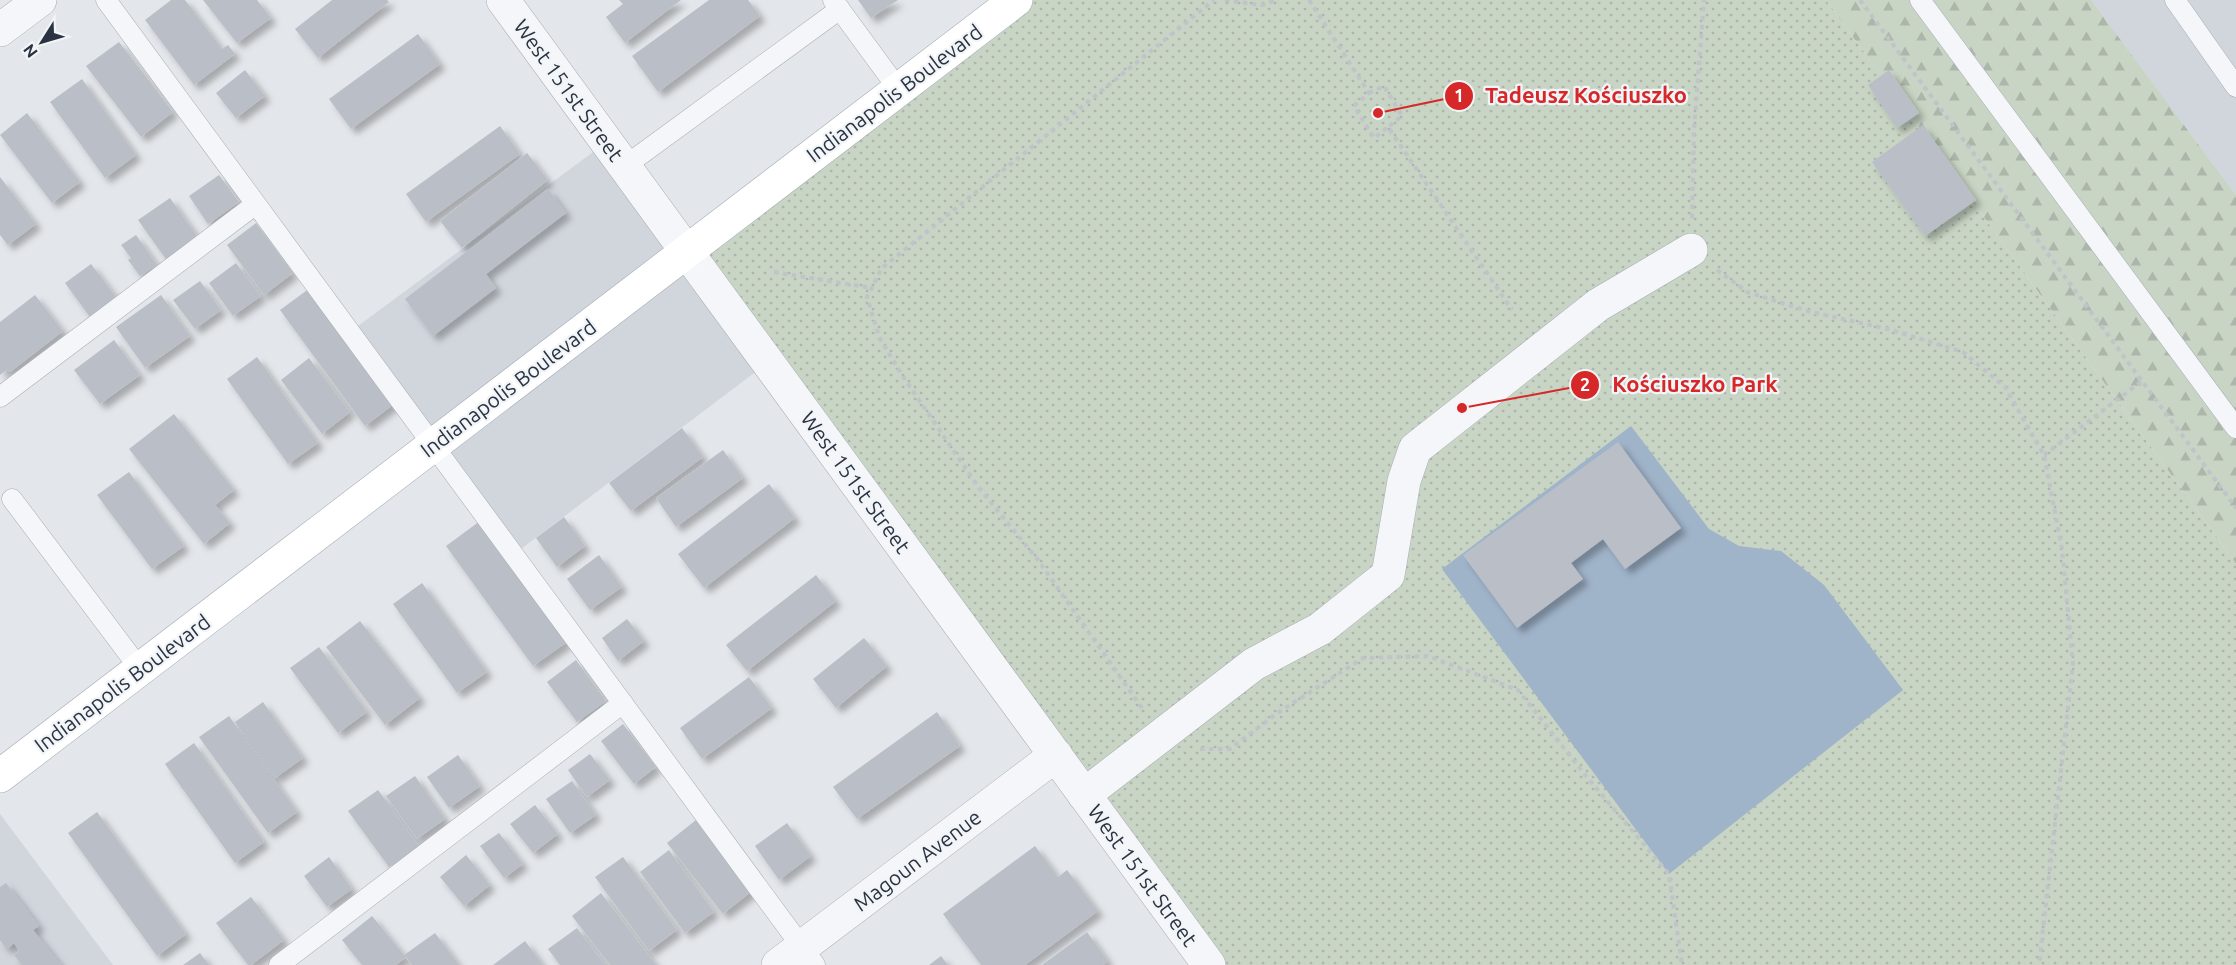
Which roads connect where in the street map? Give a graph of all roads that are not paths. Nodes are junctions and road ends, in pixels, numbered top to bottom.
1 (40, 0) edge
2 (106, 0) edge
3 (502, 0) edge
4 (1016, 0) edge
5 (1920, 0) edge
6 (2175, 0) edge
7 (837, 5) edge
8 (0, 30) edge
9 (2236, 87) edge
10 (899, 90) junction
11 (625, 166) junction
12 (256, 204) junction
13 (1691, 250) road end
14 (687, 252) junction
15 (0, 398) edge
16 (2236, 428) edge
17 (434, 445) junction
18 (12, 499) dead end
19 (140, 669) junction
20 (623, 704) junction
21 (1056, 755) junction
22 (0, 776) edge
23 (1084, 795) junction
24 (798, 959) edge
25 (279, 965) edge
26 (1209, 965) edge

1 - 8 street
2 - 12 lane
3 - 11 street, West 151st Street
4 - 10 main road, Indianapolis Boulevard
5 - 16 lane
6 - 9 lane
7 - 10 lane
7 - 11 lane
10 - 14 main road, Indianapolis Boulevard
11 - 14 street, West 151st Street
12 - 15 lane
12 - 17 lane
13 - 23 street
14 - 17 main road, Indianapolis Boulevard
14 - 21 street, West 151st Street
17 - 19 main road, Indianapolis Boulevard
17 - 20 lane
18 - 19 lane
19 - 22 main road, Indianapolis Boulevard
20 - 24 lane
20 - 25 lane
21 - 23 street, West 151st Street
21 - 24 street, Magoun Avenue
23 - 26 street, West 151st Street

